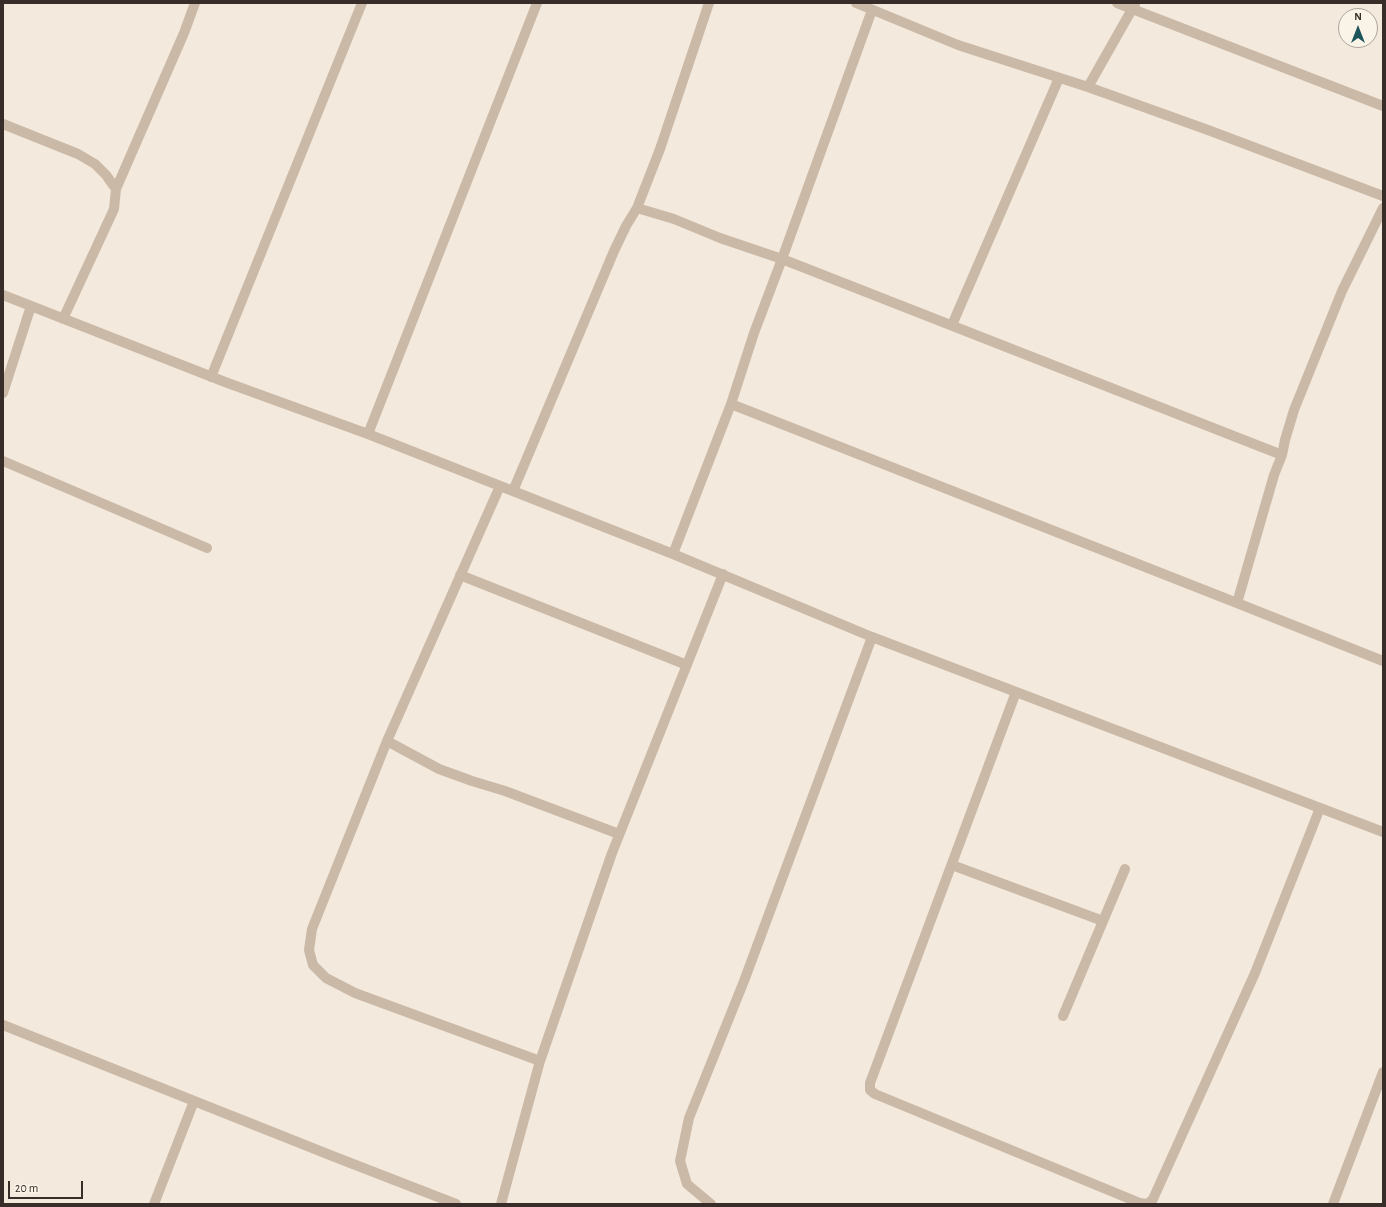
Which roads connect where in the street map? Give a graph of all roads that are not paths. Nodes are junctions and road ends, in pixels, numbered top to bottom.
1 (195, 3) edge
2 (362, 3) edge
3 (537, 3) edge
4 (709, 3) edge
5 (856, 3) edge
6 (1117, 3) edge
7 (1134, 6) edge
8 (872, 10) junction
9 (1059, 78) junction
10 (1088, 87) junction
11 (1383, 106) edge
12 (3, 124) edge
13 (116, 189) junction
14 (1383, 196) edge
15 (637, 208) junction
16 (1383, 208) edge
17 (782, 259) junction
18 (3, 295) edge
19 (31, 306) junction
20 (63, 319) junction
21 (952, 326) junction
22 (211, 376) junction
23 (3, 393) edge
24 (731, 404) junction
25 (368, 434) junction
26 (1282, 455) junction
27 (3, 461) edge
28 (500, 486) junction
29 (513, 491) junction
30 (207, 548) dead end
31 (673, 554) junction
32 (723, 574) junction
33 (460, 575) junction
34 (1237, 602) junction
35 (872, 637) junction
36 (1383, 661) edge
37 (687, 665) junction
38 (1016, 692) junction
39 (386, 741) junction
40 (1320, 808) junction
41 (1383, 832) edge
42 (620, 834) junction
43 (952, 865) junction
44 (1125, 869) dead end
45 (1103, 921) junction
46 (1063, 1016) dead end
47 (3, 1024) edge
48 (540, 1061) junction
49 (1383, 1072) edge
50 (194, 1101) junction
51 (154, 1204) edge
52 (456, 1204) edge
53 (501, 1204) edge
54 (711, 1204) edge
55 (1333, 1204) edge

1 - 13 street
2 - 22 street
3 - 25 street
4 - 15 street
5 - 8 street
6 - 7 street
7 - 10 street
7 - 11 street
8 - 9 street
8 - 17 street
9 - 10 street
9 - 21 street
10 - 14 street
12 - 13 street
13 - 20 street
15 - 17 street
15 - 29 street
16 - 26 street
17 - 21 street
17 - 24 street
18 - 19 street
19 - 20 street
19 - 23 street
20 - 22 street
21 - 26 street
22 - 25 street
24 - 31 street
24 - 34 street
25 - 28 street
26 - 34 street
27 - 30 street
28 - 29 street
28 - 33 street
29 - 31 street
31 - 32 street
32 - 35 street
32 - 37 street
33 - 37 street
33 - 39 street
34 - 36 street
35 - 38 street
35 - 54 street
37 - 42 street
38 - 40 street
38 - 43 street
39 - 42 street
39 - 48 street
40 - 41 street
40 - 43 street
42 - 48 street
43 - 45 street
44 - 45 street
45 - 46 street
47 - 50 street
48 - 53 street
49 - 55 street
50 - 51 street
50 - 52 street

